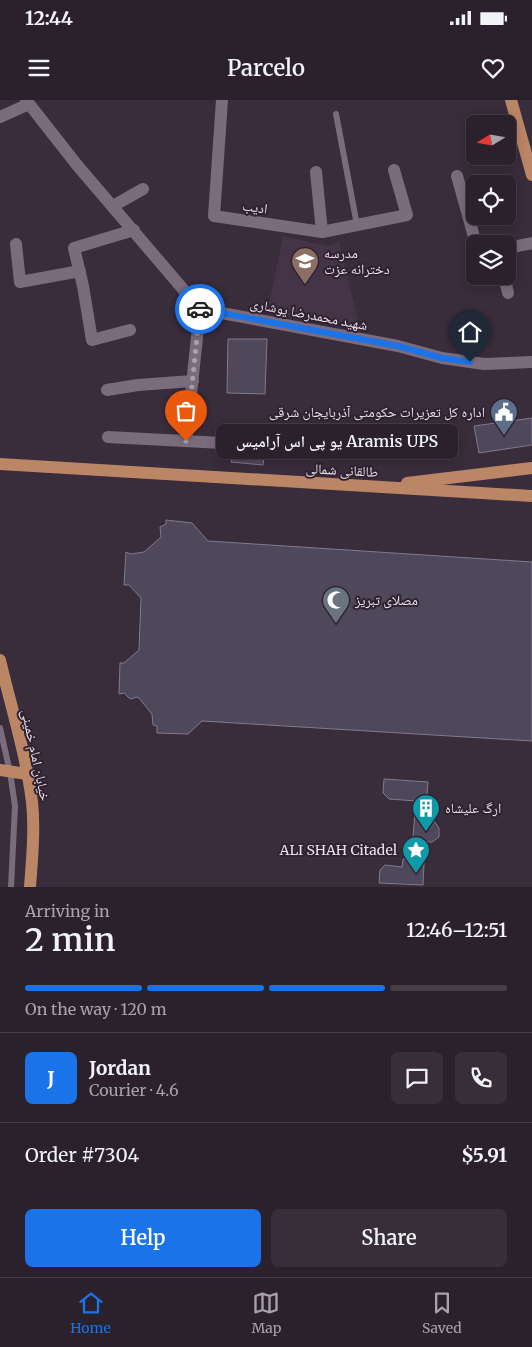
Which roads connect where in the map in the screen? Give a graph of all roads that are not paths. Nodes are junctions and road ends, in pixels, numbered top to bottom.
1 (222, 100) edge
2 (511, 100) edge
3 (28, 102) edge
4 (336, 114) dead end
5 (0, 117) edge
6 (394, 170) dead end
7 (316, 172) dead end
8 (532, 175) edge
9 (457, 176) dead end
10 (143, 189) dead end
11 (113, 206) junction
12 (357, 225) junction
13 (134, 230) junction
14 (322, 232) junction
15 (473, 235) edge
16 (532, 243) edge
17 (16, 244) dead end
18 (516, 246) edge
19 (80, 271) junction
20 (506, 285) edge
21 (508, 293) dead end
22 (200, 309) junction
23 (130, 330) dead end
24 (532, 362) edge
25 (192, 381) junction
26 (107, 390) dead end
27 (108, 437) dead end
28 (186, 441) junction
29 (280, 446) dead end
30 (0, 464) edge
31 (532, 468) edge
32 (372, 487) junction
33 (532, 496) edge
34 (0, 660) edge
35 (0, 728) edge
36 (5, 771) edge
37 (27, 774) junction
38 (11, 887) edge
39 (30, 887) edge

1 - 14 street, ادیب
2 - 8 main road
3 - 5 street
3 - 11 street
4 - 12 lane
6 - 12 street, ادیب
7 - 14 street
9 - 15 street
10 - 11 street
11 - 13 street
12 - 14 street, ادیب
13 - 19 street
13 - 22 street
16 - 18 street
17 - 19 street
19 - 23 street
20 - 21 street
22 - 24 street, شهید محمدرضا یوشاری
22 - 25 street
25 - 26 street
25 - 28 street
27 - 28 street
28 - 29 street
30 - 32 main road, طالقانی شمالی
31 - 32 main road
32 - 33 main road, طالقانی شمالی
34 - 37 main road, خیابان امام خمینی
35 - 36 lane
36 - 37 main road
36 - 38 lane
37 - 39 main road, خیابان امام خمینی

